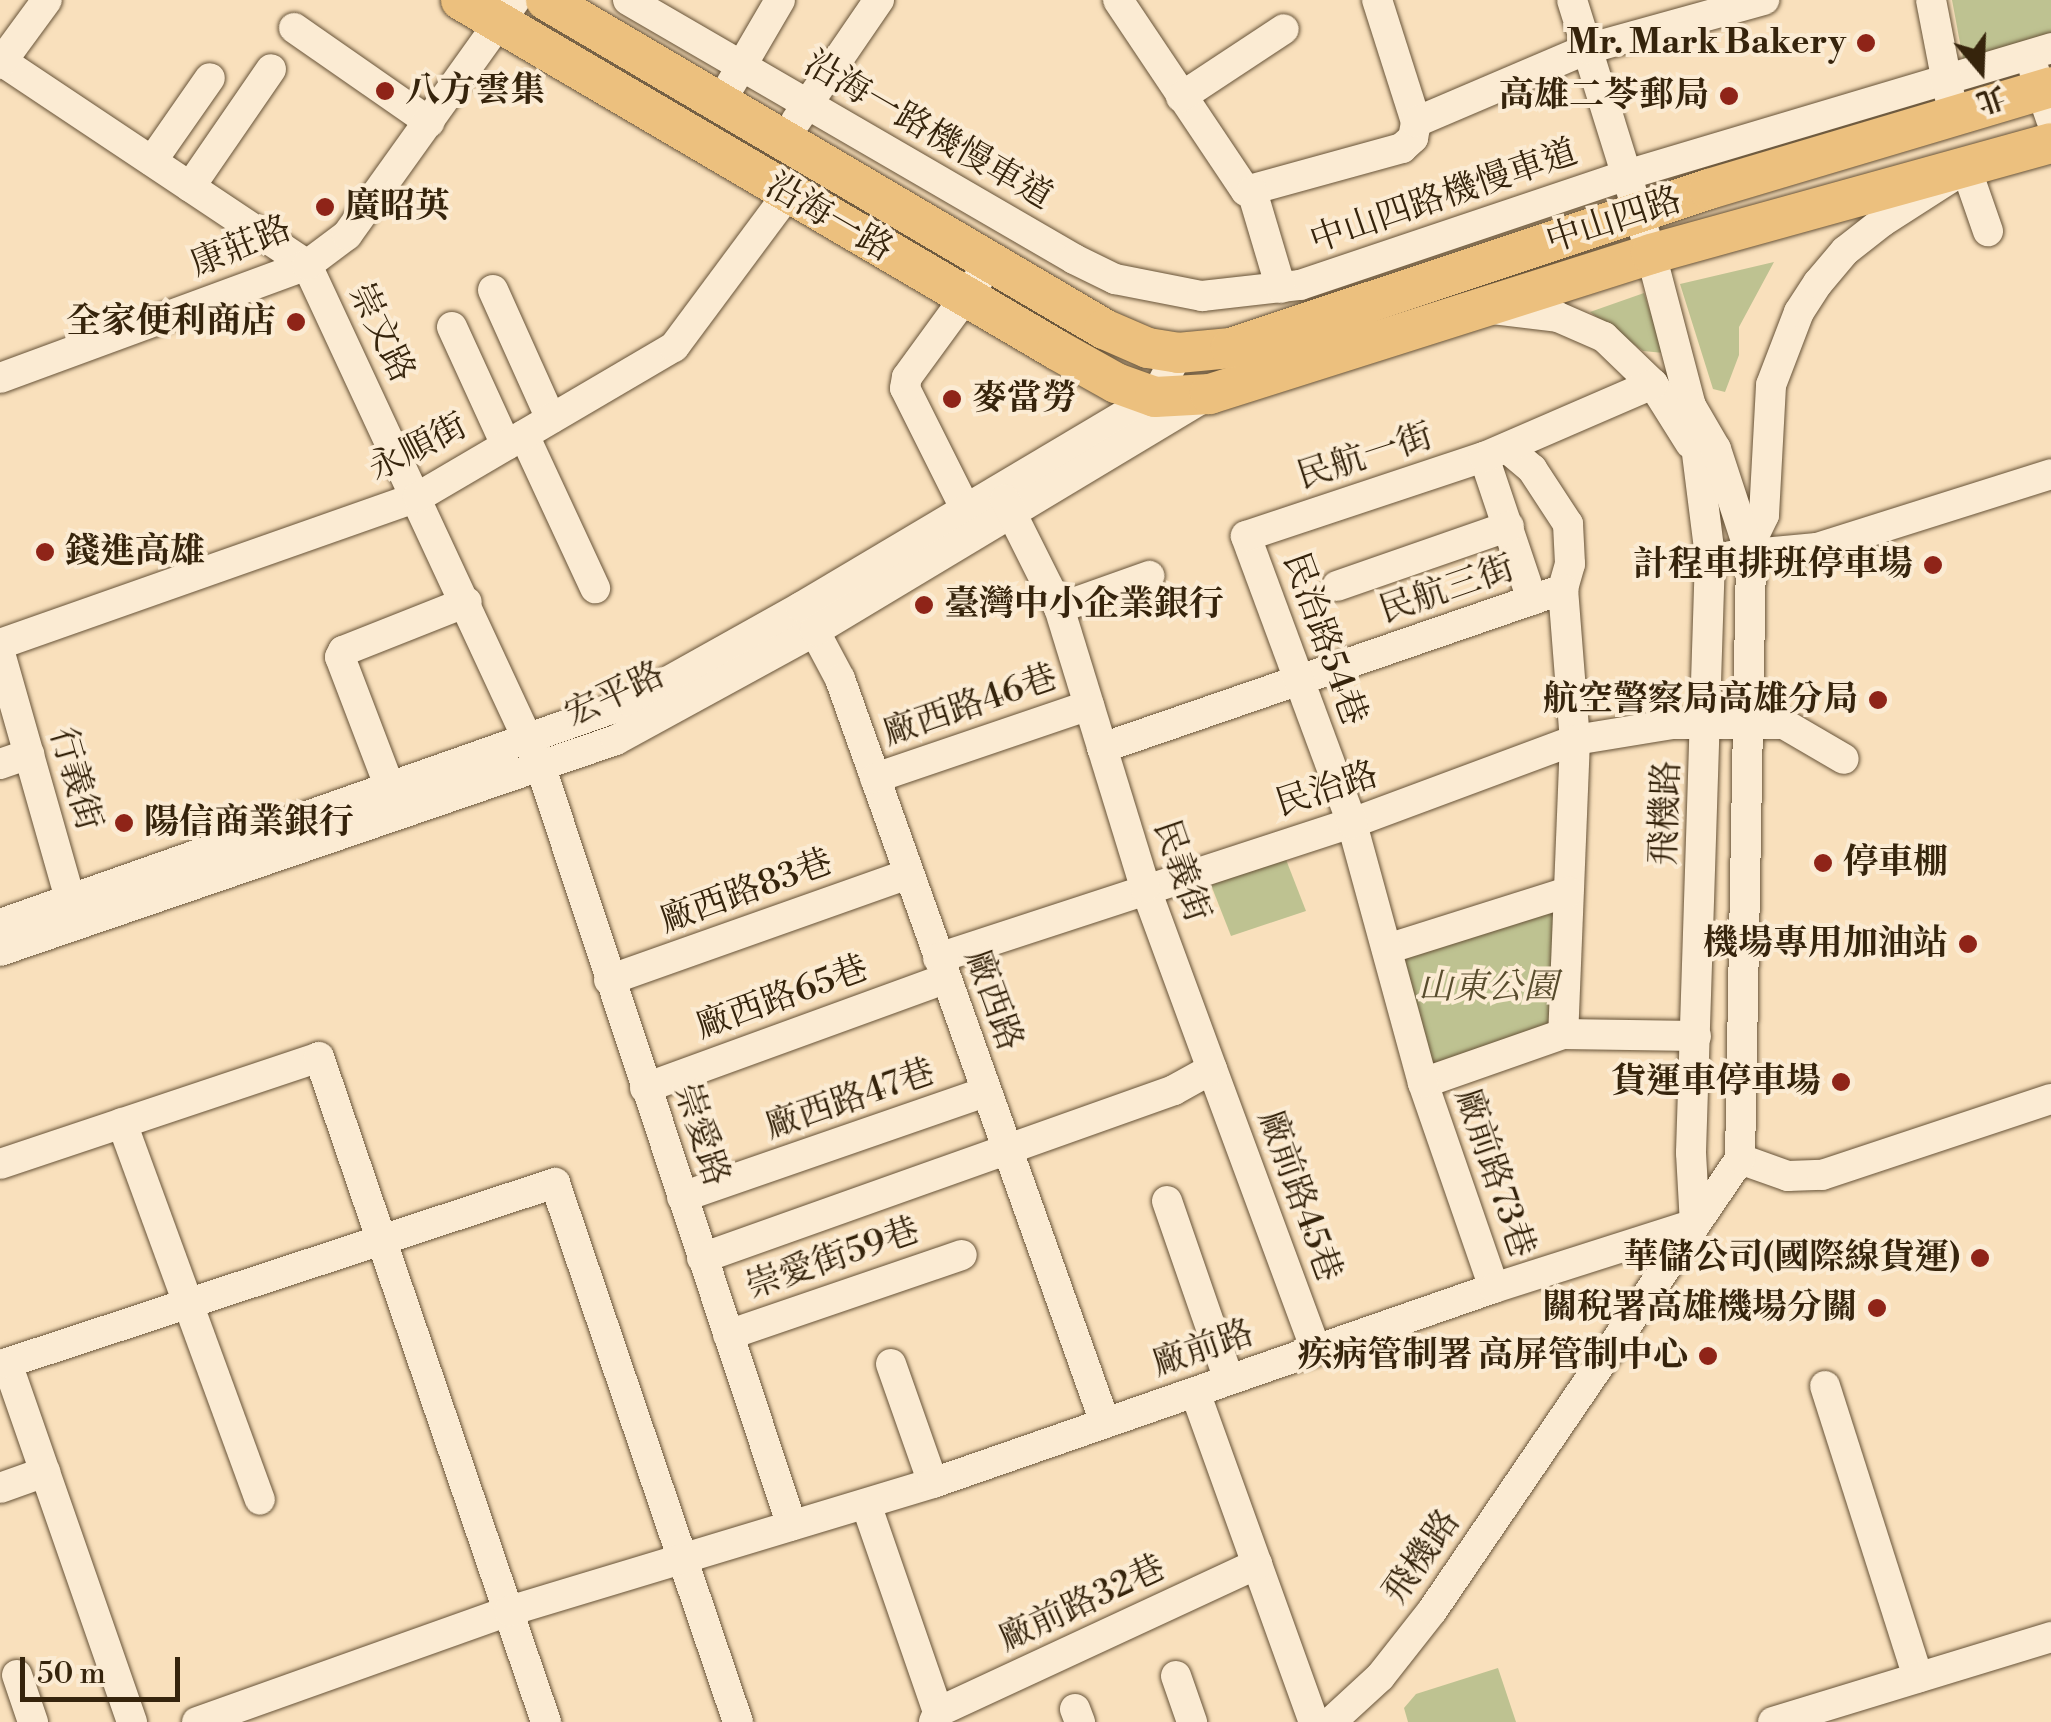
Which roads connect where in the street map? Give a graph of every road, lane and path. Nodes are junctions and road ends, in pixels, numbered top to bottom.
1 (47, 0) edge
2 (461, 0) edge
3 (546, 0) edge
4 (628, 0) edge
5 (780, 0) edge
6 (880, 0) edge
7 (1118, 0) edge
8 (1377, 0) edge
9 (1572, 0) edge
10 (1764, 0) edge
11 (1931, 0) edge
12 (507, 12) edge
13 (294, 28) dead end
14 (1284, 29) dead end
15 (1587, 49) junction
16 (1, 63) edge
17 (742, 66) junction
18 (271, 69) dead end
19 (210, 78) dead end
20 (2044, 80) edge
21 (1182, 97) junction
22 (1950, 98) junction
23 (720, 104) junction
24 (807, 104) junction
25 (429, 122) junction
26 (1416, 122) junction
27 (783, 141) junction
28 (2051, 143) edge
29 (152, 161) junction
30 (1966, 168) junction
31 (190, 187) junction
32 (1252, 191) junction
33 (1632, 194) junction
34 (787, 195) junction
35 (1988, 231) dead end
36 (1650, 254) junction
37 (990, 263) junction
38 (307, 265) junction
39 (1281, 288) junction
40 (493, 290) dead end
41 (967, 296) junction
42 (1202, 296) joint
43 (1482, 308) junction
44 (452, 327) dead end
45 (1231, 348) junction
46 (1178, 353) junction
47 (0, 378) edge
48 (1654, 384) junction
49 (1210, 394) junction
50 (1154, 397) junction
51 (1691, 406) junction
52 (551, 419) junction
53 (515, 440) junction
54 (1694, 450) junction
55 (1496, 453) junction
56 (2051, 474) edge
57 (418, 497) junction
58 (1006, 502) junction
59 (966, 510) junction
60 (1509, 526) junction
61 (1246, 536) joint
62 (1751, 550) junction
63 (1710, 557) junction
64 (1149, 576) dead end
65 (1337, 586) dead end
66 (595, 588) dead end
67 (1564, 589) junction
68 (1532, 600) junction
69 (467, 602) junction
70 (1059, 608) junction
71 (808, 619) junction
72 (0, 644) edge
73 (0, 653) edge
74 (1298, 680) junction
75 (1089, 705) junction
76 (1745, 725) junction
77 (1707, 726) junction
78 (530, 739) junction
79 (1574, 740) junction
80 (1102, 748) junction
81 (14, 759) edge
82 (1844, 759) dead end
83 (541, 768) junction
84 (874, 778) junction
85 (390, 788) junction
86 (1352, 823) junction
87 (908, 874) junction
88 (1144, 888) junction
89 (1568, 892) junction
90 (74, 912) junction
91 (0, 924) edge
92 (1386, 949) junction
93 (0, 951) edge
94 (942, 969) junction
95 (609, 980) junction
96 (1562, 1034) junction
97 (1696, 1036) junction
98 (1212, 1069) junction
99 (1423, 1083) junction
100 (645, 1088) junction
101 (986, 1092) junction
102 (2051, 1099) edge
103 (122, 1123) junction
104 (1006, 1150) junction
105 (1740, 1160) junction
106 (0, 1164) edge
107 (682, 1197) junction
108 (1167, 1200) dead end
109 (1695, 1224) junction
110 (384, 1239) junction
111 (962, 1254) dead end
112 (702, 1258) junction
113 (1494, 1288) junction
114 (187, 1304) junction
115 (728, 1335) junction
116 (1316, 1350) junction
117 (2, 1355) edge
118 (891, 1364) dead end
119 (1229, 1380) junction
120 (1825, 1386) dead end
121 (1195, 1392) junction
122 (1104, 1423) junction
123 (45, 1472) junction
124 (933, 1483) junction
125 (0, 1488) edge
126 (260, 1500) dead end
127 (866, 1504) junction
128 (792, 1526) junction
129 (682, 1556) junction
130 (1257, 1564) junction
131 (509, 1611) junction
132 (2051, 1637) edge
133 (17, 1675) dead end
134 (1176, 1676) dead end
135 (1918, 1678) junction
136 (1361, 1710) edge
137 (936, 1717) edge
138 (35, 1722) edge
139 (58, 1722) edge
140 (132, 1722) edge
141 (197, 1722) edge
142 (546, 1722) edge
143 (738, 1722) edge
144 (1192, 1722) edge
145 (1314, 1722) edge
146 (1331, 1722) edge
147 (1774, 1722) edge

1 - 16 street
2 - 12 main road, 沿海一路
3 - 23 main road, 沿海一路
4 - 17 street, 沿海一路機慢車道
5 - 17 street
6 - 24 street
7 - 21 street
8 - 26 street
9 - 15 street, 飛機路
10 - 15 street
11 - 22 street
12 - 25 street, 康莊路
12 - 34 main road, 沿海一路
13 - 25 street
14 - 21 street
15 - 26 street
15 - 33 street, 飛機路
16 - 29 street, 崇文路
17 - 23 street
17 - 24 street, 沿海一路機慢車道
18 - 31 street
19 - 29 street
20 - 22 main road, 中山四路
21 - 32 street
22 - 33 main road, 中山四路
23 - 27 main road, 沿海一路
24 - 27 street
24 - 42 street, 沿海一路機慢車道
25 - 38 street, 康莊路
26 - 32 street
27 - 37 main road, 沿海一路
28 - 30 main road, 中山四路
29 - 31 street, 崇文路
30 - 35 street
30 - 36 main road, 中山四路
30 - 62 street, 飛機路
31 - 38 street, 崇文路
32 - 39 street
33 - 36 street, 飛機路
33 - 39 street, 中山四路機慢車道
33 - 45 main road, 中山四路
34 - 41 main road, 沿海一路
34 - 52 street, 永順街
36 - 43 main road, 中山四路
36 - 51 street, 飛機路
37 - 41 street
37 - 46 main road, 沿海一路
38 - 47 street, 康莊路
38 - 57 street, 崇文路
39 - 42 street, 中山四路機慢車道
40 - 52 street
41 - 50 main road, 沿海一路
41 - 59 street
43 - 48 street
43 - 49 main road, 中山四路
44 - 53 street
45 - 46 main road, 中山四路
45 - 49 street
46 - 50 street
48 - 54 street
48 - 55 street, 民航一街
49 - 50 main road, 沿海一路
49 - 58 street, 宏平路
50 - 58 street, 宏平路
51 - 54 street, 飛機路
51 - 62 street, 飛機路
52 - 53 street, 永順街
53 - 57 street, 永順街
53 - 66 street
54 - 63 street, 飛機路
55 - 60 street
55 - 61 street, 民航一街
55 - 67 street
56 - 62 street
57 - 69 street, 崇文路
57 - 72 street, 永順街
58 - 59 street, 宏平路
58 - 70 street, 民義街
58 - 71 street, 宏平路
59 - 71 street, 宏平路
60 - 65 street
60 - 68 street
61 - 74 street, 民治路54巷
62 - 63 street
62 - 76 street, 飛機路
63 - 77 street, 飛機路
64 - 70 street
67 - 68 street, 民航三街
67 - 79 street
68 - 74 street, 民航三街
69 - 78 street, 崇文路
69 - 85 street
70 - 75 street, 民義街
71 - 78 street, 宏平路
71 - 83 street, 宏平路
71 - 84 street, 廠西路
73 - 81 street, 行義街
74 - 80 street, 民航三街
74 - 86 street, 民治路54巷
75 - 80 street, 民義街
75 - 84 street, 廠西路46巷
76 - 77 street, 民治路
76 - 82 street, 民治路
76 - 105 street, 飛機路
77 - 79 street, 民治路
77 - 97 street, 飛機路
78 - 83 street, 崇文路
78 - 85 street, 宏平路
79 - 86 street, 民治路
79 - 89 street
80 - 88 street, 民義街
81 - 90 street, 行義街
83 - 90 street, 宏平路
83 - 95 street, 崇愛路
84 - 87 street, 廠西路
85 - 90 street, 宏平路
86 - 88 street, 民治路
86 - 92 street, 民治路54巷
87 - 94 street, 廠西路
87 - 95 street, 廠西路83巷
88 - 94 street, 民治路
88 - 98 street, 民義街
89 - 92 street
89 - 96 street
90 - 91 street, 宏平路
90 - 93 street, 宏平路
92 - 99 street, 廠前路73巷
94 - 100 street, 廠西路65巷
94 - 101 street, 廠西路
95 - 100 street, 崇愛路
96 - 97 street
96 - 99 street
97 - 109 street, 飛機路
98 - 104 street
98 - 116 street, 廠前路45巷
99 - 113 street, 廠前路73巷
100 - 107 street, 崇愛路
101 - 104 street, 廠西路
101 - 107 street, 廠西路47巷
102 - 105 street
103 - 106 street
103 - 110 street
103 - 114 street
104 - 112 street
104 - 122 street, 廠西路
105 - 109 street, 飛機路
107 - 112 street, 崇愛路
108 - 119 street
109 - 113 street, 廠前路
109 - 136 street, 飛機路
110 - 114 street
110 - 129 street
110 - 131 street
111 - 115 street, 崇愛街59巷
112 - 115 street, 崇愛路
113 - 116 street, 廠前路
114 - 117 street
114 - 126 street
115 - 128 street, 崇愛路
116 - 119 street, 廠前路
117 - 123 street
118 - 124 street
119 - 121 street, 廠前路
120 - 135 street
121 - 122 street, 廠前路
121 - 130 street
122 - 124 street, 廠前路
123 - 125 street
123 - 140 street
124 - 127 street, 廠前路
127 - 128 street, 廠前路
127 - 137 street
128 - 129 street, 廠前路
129 - 131 street, 廠前路
129 - 143 street
130 - 137 street, 廠前路32巷
130 - 145 street
131 - 141 street, 廠前路
131 - 142 street
132 - 135 street
133 - 138 street
134 - 144 street
135 - 147 street
136 - 146 street, 飛機路
138 - 139 street

